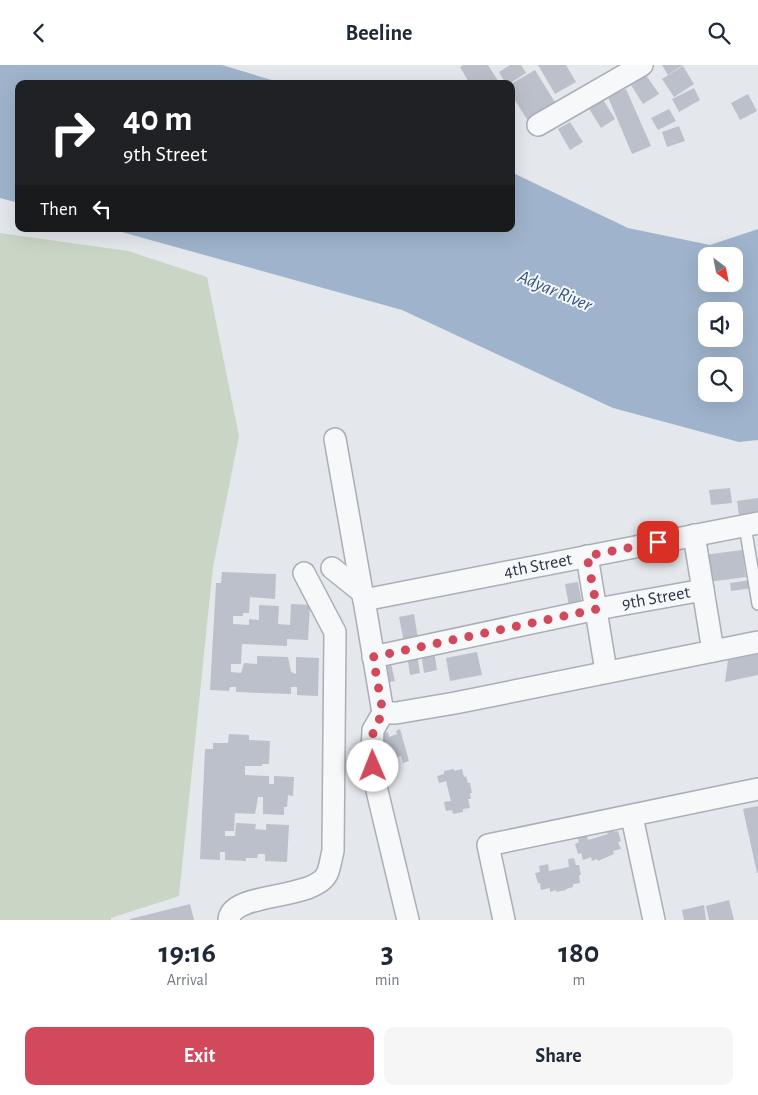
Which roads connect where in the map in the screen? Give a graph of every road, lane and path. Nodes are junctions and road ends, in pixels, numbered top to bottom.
1 (642, 65) edge
2 (538, 125) dead end
3 (335, 439) dead end
4 (751, 525) edge
5 (694, 535) junction
6 (587, 556) junction
7 (332, 568) dead end
8 (304, 573) dead end
9 (703, 590) junction
10 (363, 596) junction
11 (758, 604) edge
12 (597, 609) junction
13 (758, 642) edge
14 (712, 651) junction
15 (373, 657) junction
16 (606, 671) junction
17 (383, 713) junction
18 (758, 789) edge
19 (632, 817) junction
20 (229, 920) edge
21 (408, 920) edge
22 (504, 920) edge
23 (654, 920) edge

1 - 2 street
3 - 10 street
4 - 5 street, 4th Street
4 - 11 lane
5 - 6 street, 4th Street
5 - 9 street
6 - 10 street, 4th Street
6 - 12 street
7 - 10 street
8 - 20 street
9 - 12 street, 9th Street
9 - 14 street
10 - 15 street
12 - 15 street, 9th Street
12 - 16 street
13 - 14 street
14 - 16 street
15 - 17 street
16 - 17 street
17 - 21 street
18 - 19 street
19 - 22 street
19 - 23 street

